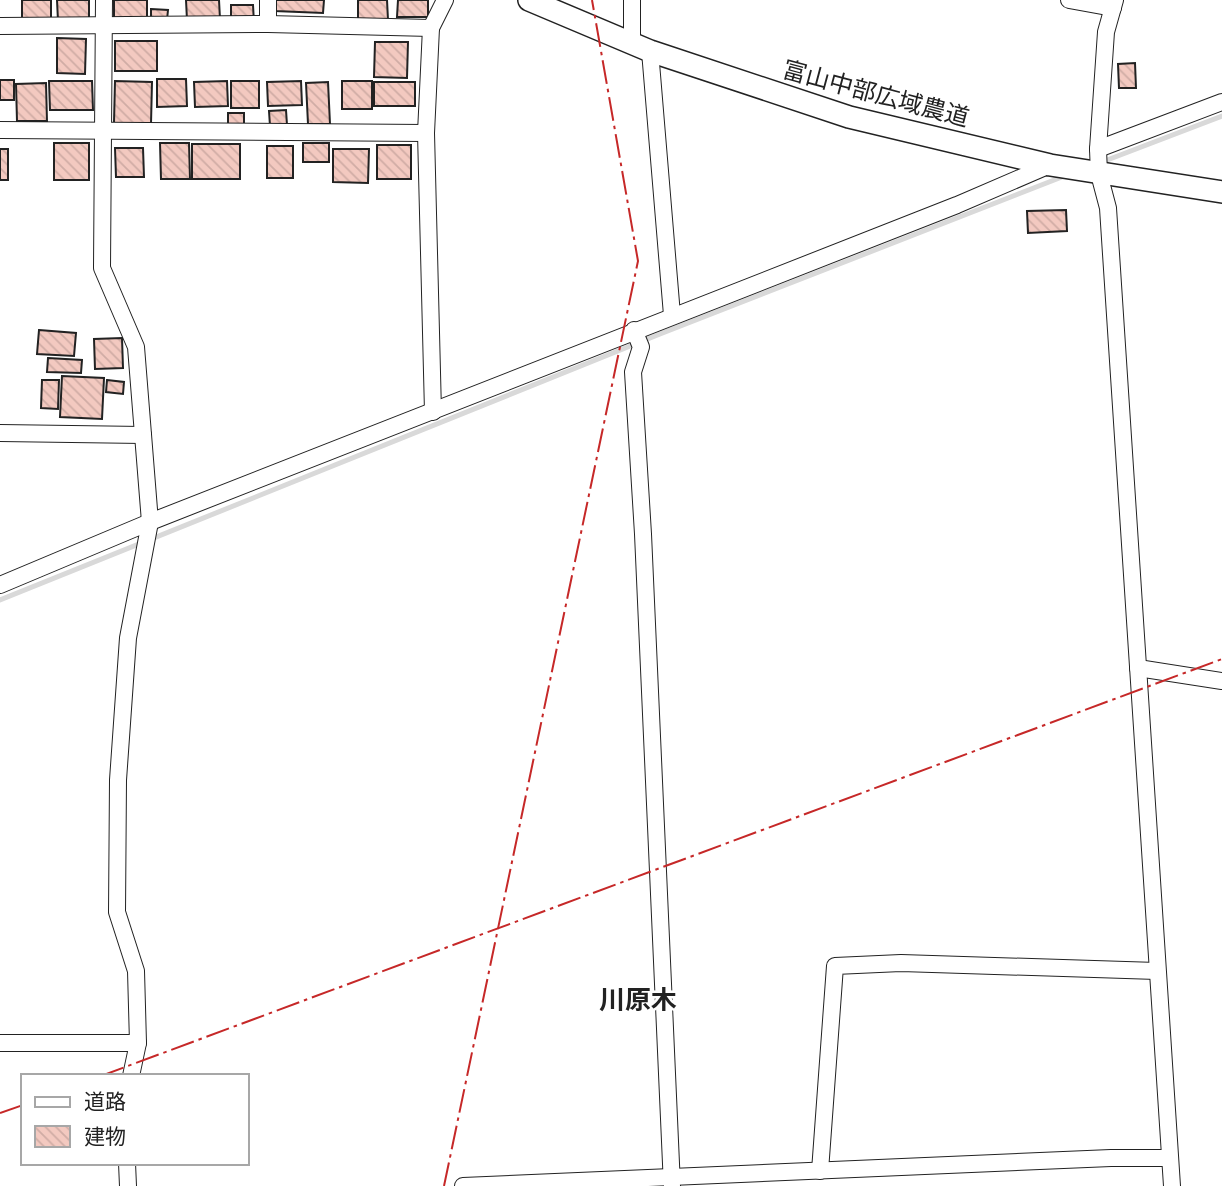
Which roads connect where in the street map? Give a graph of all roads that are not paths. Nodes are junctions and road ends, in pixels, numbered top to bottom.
1 (104, 0) edge
2 (268, 0) edge
3 (445, 0) edge
4 (529, 0) edge
5 (632, 0) edge
6 (1069, 0) edge
7 (1114, 4) edge
8 (268, 24) junction
9 (0, 26) edge
10 (105, 26) junction
11 (431, 28) junction
12 (641, 48) junction
13 (1222, 102) edge
14 (0, 130) edge
15 (102, 130) junction
16 (426, 133) junction
17 (1098, 149) junction
18 (1050, 165) junction
19 (1099, 174) junction
20 (1222, 192) edge
21 (672, 315) junction
22 (634, 330) junction
23 (433, 412) junction
24 (0, 433) edge
25 (143, 435) junction
26 (150, 522) junction
27 (0, 585) edge
28 (1138, 668) junction
29 (1222, 681) edge
30 (1157, 971) junction
31 (0, 1043) edge
32 (138, 1043) junction
33 (131, 1074) edge
34 (1168, 1158) junction
35 (127, 1165) edge
36 (820, 1171) junction
37 (672, 1181) edge
38 (128, 1186) edge
39 (464, 1186) edge
40 (1172, 1186) edge

1 - 10 street
2 - 8 street
3 - 11 street
4 - 12 street, 富山中部広域農道
5 - 12 street
6 - 7 street
7 - 17 street
8 - 10 street
8 - 11 street
9 - 10 street
10 - 15 street
11 - 16 street
12 - 18 street, 富山中部広域農道
12 - 21 street
13 - 17 street
14 - 15 street
15 - 16 street
15 - 25 street
16 - 23 street
17 - 19 street
18 - 19 street, 富山中部広域農道
18 - 21 street
19 - 20 street, 富山中部広域農道
19 - 28 street
21 - 22 street
22 - 23 street
22 - 37 street
23 - 26 street
24 - 25 street
25 - 26 street
26 - 27 street
26 - 32 street
28 - 29 street
28 - 30 street
30 - 34 street
30 - 36 street
31 - 32 street
32 - 33 street
34 - 36 street
34 - 40 street
35 - 38 street
36 - 37 street
37 - 39 street

